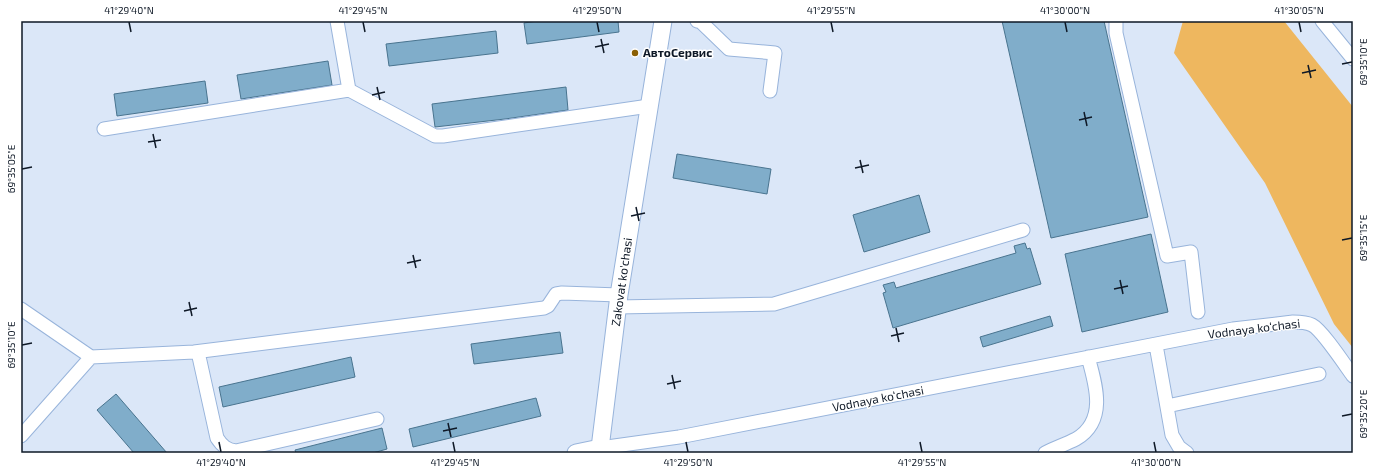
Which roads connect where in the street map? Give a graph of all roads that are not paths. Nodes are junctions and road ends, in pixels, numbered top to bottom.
1 (337, 21) edge
2 (663, 21) edge
3 (697, 21) edge
4 (1116, 21) edge
5 (1322, 21) edge
6 (1353, 59) edge
7 (349, 90) junction
8 (770, 91) dead end
9 (649, 106) junction
10 (104, 129) dead end
11 (1023, 230) dead end
12 (618, 301) junction
13 (21, 309) edge
14 (1198, 312) dead end
15 (1156, 345) junction
16 (198, 352) junction
17 (91, 357) junction
18 (1088, 357) junction
19 (1319, 374) dead end
20 (1353, 376) edge
21 (1167, 406) junction
22 (377, 419) dead end
23 (21, 436) edge
24 (600, 451) edge
25 (576, 453) edge
26 (1045, 453) edge
27 (1187, 453) edge

1 - 7 street
2 - 9 main road, Zakovat ko'chasi
3 - 8 street
4 - 14 street
5 - 6 street
7 - 9 street
7 - 10 street
9 - 12 main road, Zakovat ko'chasi
11 - 12 street
12 - 16 street
12 - 24 main road, Zakovat ko'chasi
13 - 17 street
15 - 18 street, Vodnaya ko‘chasi
15 - 20 street, Vodnaya ko‘chasi
15 - 21 street
16 - 17 street
16 - 22 street
17 - 23 street
18 - 24 street, Vodnaya ko‘chasi
18 - 26 street
19 - 21 street
21 - 27 street
24 - 25 main road

